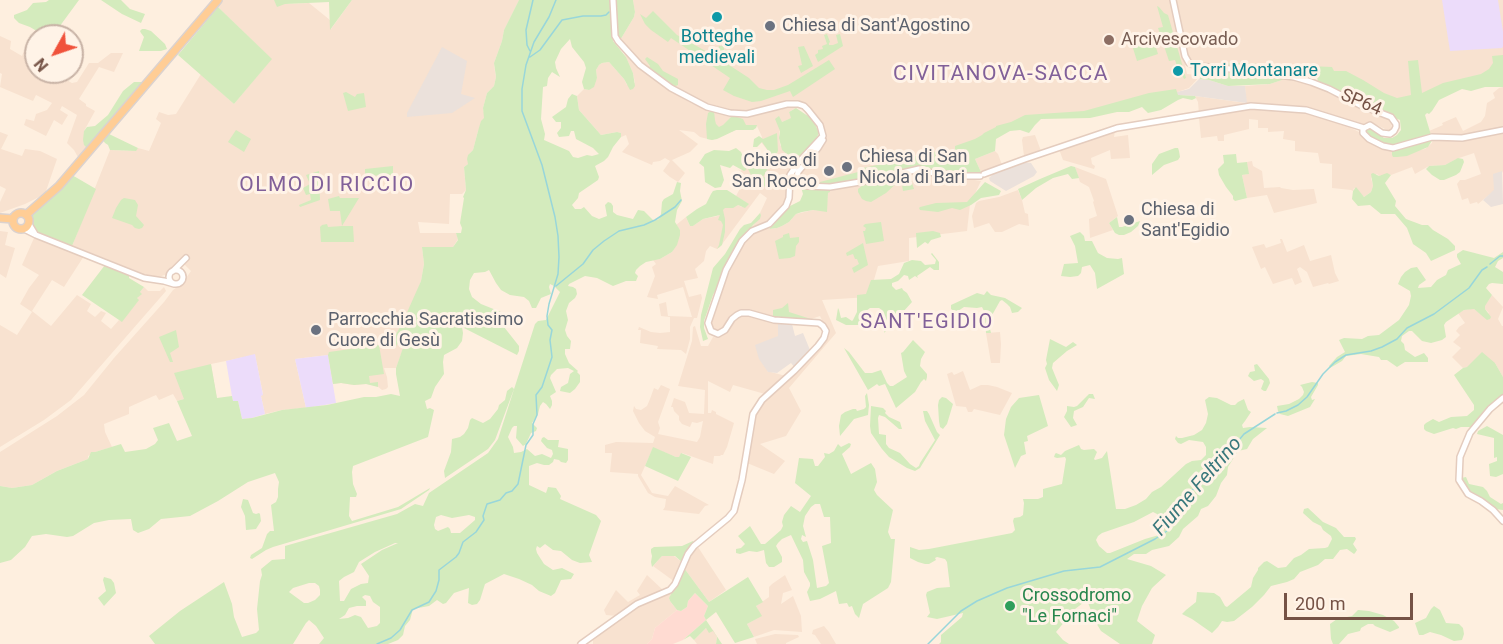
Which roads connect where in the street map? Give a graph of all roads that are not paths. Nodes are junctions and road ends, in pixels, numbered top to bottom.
1 (218, 0) edge
2 (613, 0) edge
3 (1173, 0) edge
4 (1364, 128) junction
5 (1503, 130) edge
6 (823, 140) dead end
7 (26, 215) junction
8 (0, 218) edge
9 (13, 219) junction
10 (27, 227) junction
11 (186, 258) dead end
12 (172, 272) junction
13 (159, 280) junction
14 (174, 284) junction
15 (1503, 398) edge
16 (1503, 521) edge
17 (581, 644) edge

1 - 7 main road
2 - 17 street
3 - 4 street, SP64
4 - 5 street, SP64
4 - 6 street
7 - 9 main road
7 - 10 main road
8 - 9 main road
9 - 10 main road
10 - 13 street
11 - 12 street
12 - 13 street
12 - 14 street
12 - 14 street
13 - 14 street
15 - 16 street

